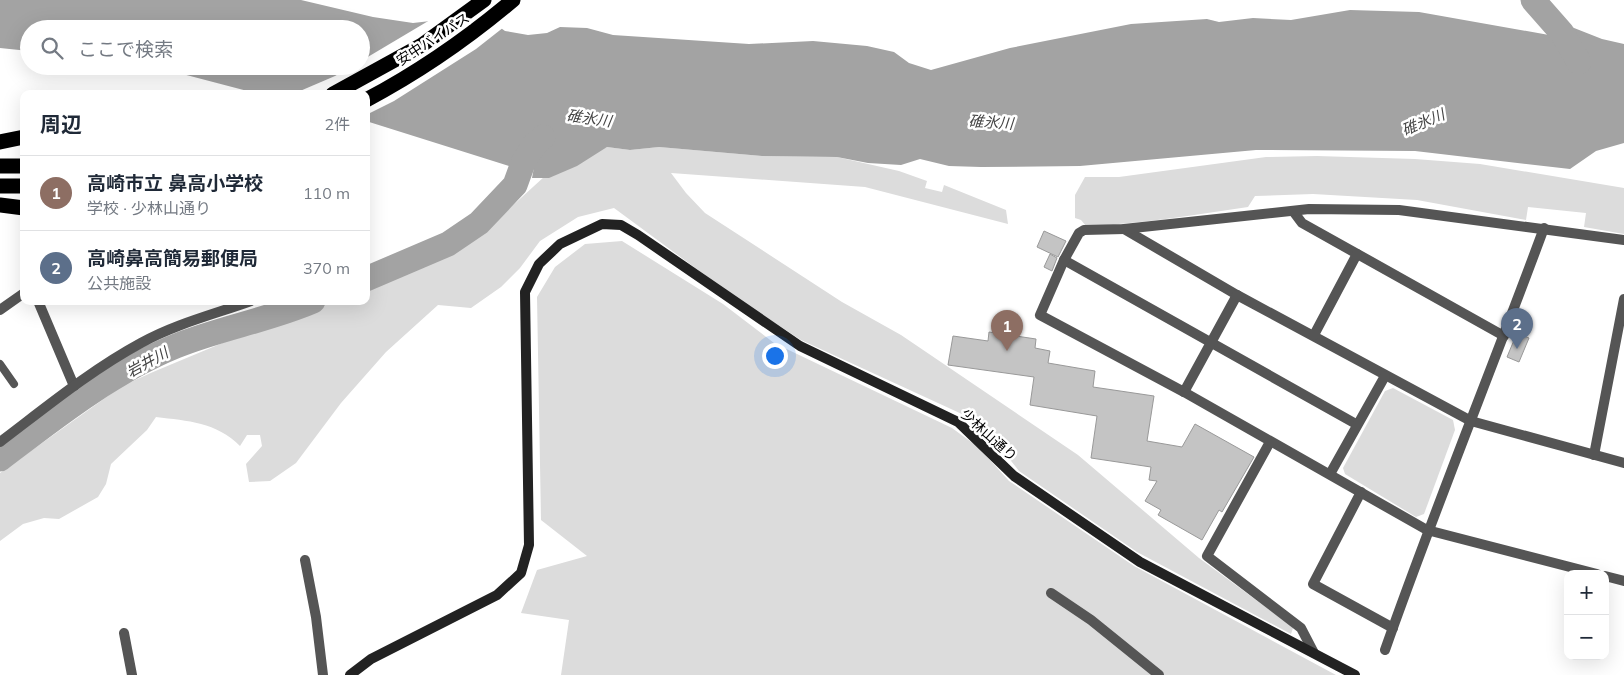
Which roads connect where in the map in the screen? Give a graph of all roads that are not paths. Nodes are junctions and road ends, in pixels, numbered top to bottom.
1 (484, 0) edge
2 (513, 0) edge
3 (341, 90) edge
4 (370, 98) edge
5 (20, 137) edge
6 (0, 142) edge
7 (0, 166) edge
8 (20, 166) edge
9 (0, 186) edge
10 (20, 186) edge
11 (0, 206) edge
12 (20, 208) edge
13 (1293, 211) junction
14 (1544, 228) junction
15 (1124, 229) junction
16 (1624, 240) edge
17 (1357, 254) junction
18 (1064, 260) junction
19 (1237, 295) junction
20 (20, 296) edge
21 (1624, 299) edge
22 (40, 305) edge
23 (241, 305) edge
24 (0, 310) edge
25 (1314, 336) junction
26 (1504, 336) junction
27 (1211, 344) junction
28 (0, 364) edge
29 (1385, 376) junction
30 (14, 384) dead end
31 (74, 386) junction
32 (1184, 392) junction
33 (1471, 421) junction
34 (1356, 424) junction
35 (0, 442) edge
36 (1270, 442) junction
37 (1594, 455) junction
38 (1624, 463) edge
39 (1330, 474) junction
40 (1361, 492) junction
41 (1427, 530) junction
42 (305, 560) dead end
43 (1582, 570) edge
44 (1609, 577) edge
45 (1624, 581) edge
46 (1052, 593) dead end
47 (1393, 628) junction
48 (124, 633) dead end
49 (1385, 650) dead end
50 (1314, 653) junction
51 (132, 675) edge
52 (323, 675) edge
53 (350, 675) edge
54 (1159, 675) edge
55 (1355, 675) edge

1 - 3 highway, 安中バイパス
2 - 4 highway, 安中バイパス
5 - 6 highway
7 - 8 highway
9 - 10 highway
11 - 12 highway
13 - 14 street
13 - 15 street
13 - 17 street
14 - 16 street
14 - 26 street
15 - 18 street
15 - 19 street
17 - 25 street
17 - 26 street
18 - 27 street
18 - 32 street
19 - 25 street
19 - 27 street
20 - 24 street
21 - 37 street
22 - 31 street
23 - 31 street
25 - 29 street
26 - 33 street
27 - 32 street
27 - 34 street
28 - 30 lane
29 - 33 street
29 - 34 street
31 - 35 street
32 - 36 street
33 - 37 street
33 - 41 street
34 - 39 street
36 - 39 street
36 - 50 street
37 - 38 street
39 - 40 street
40 - 41 street
40 - 47 street
41 - 43 street
41 - 47 street
42 - 52 street
44 - 45 street
46 - 54 street
47 - 49 street
48 - 51 street
50 - 53 street, 少林山通り
50 - 55 street, 少林山通り

